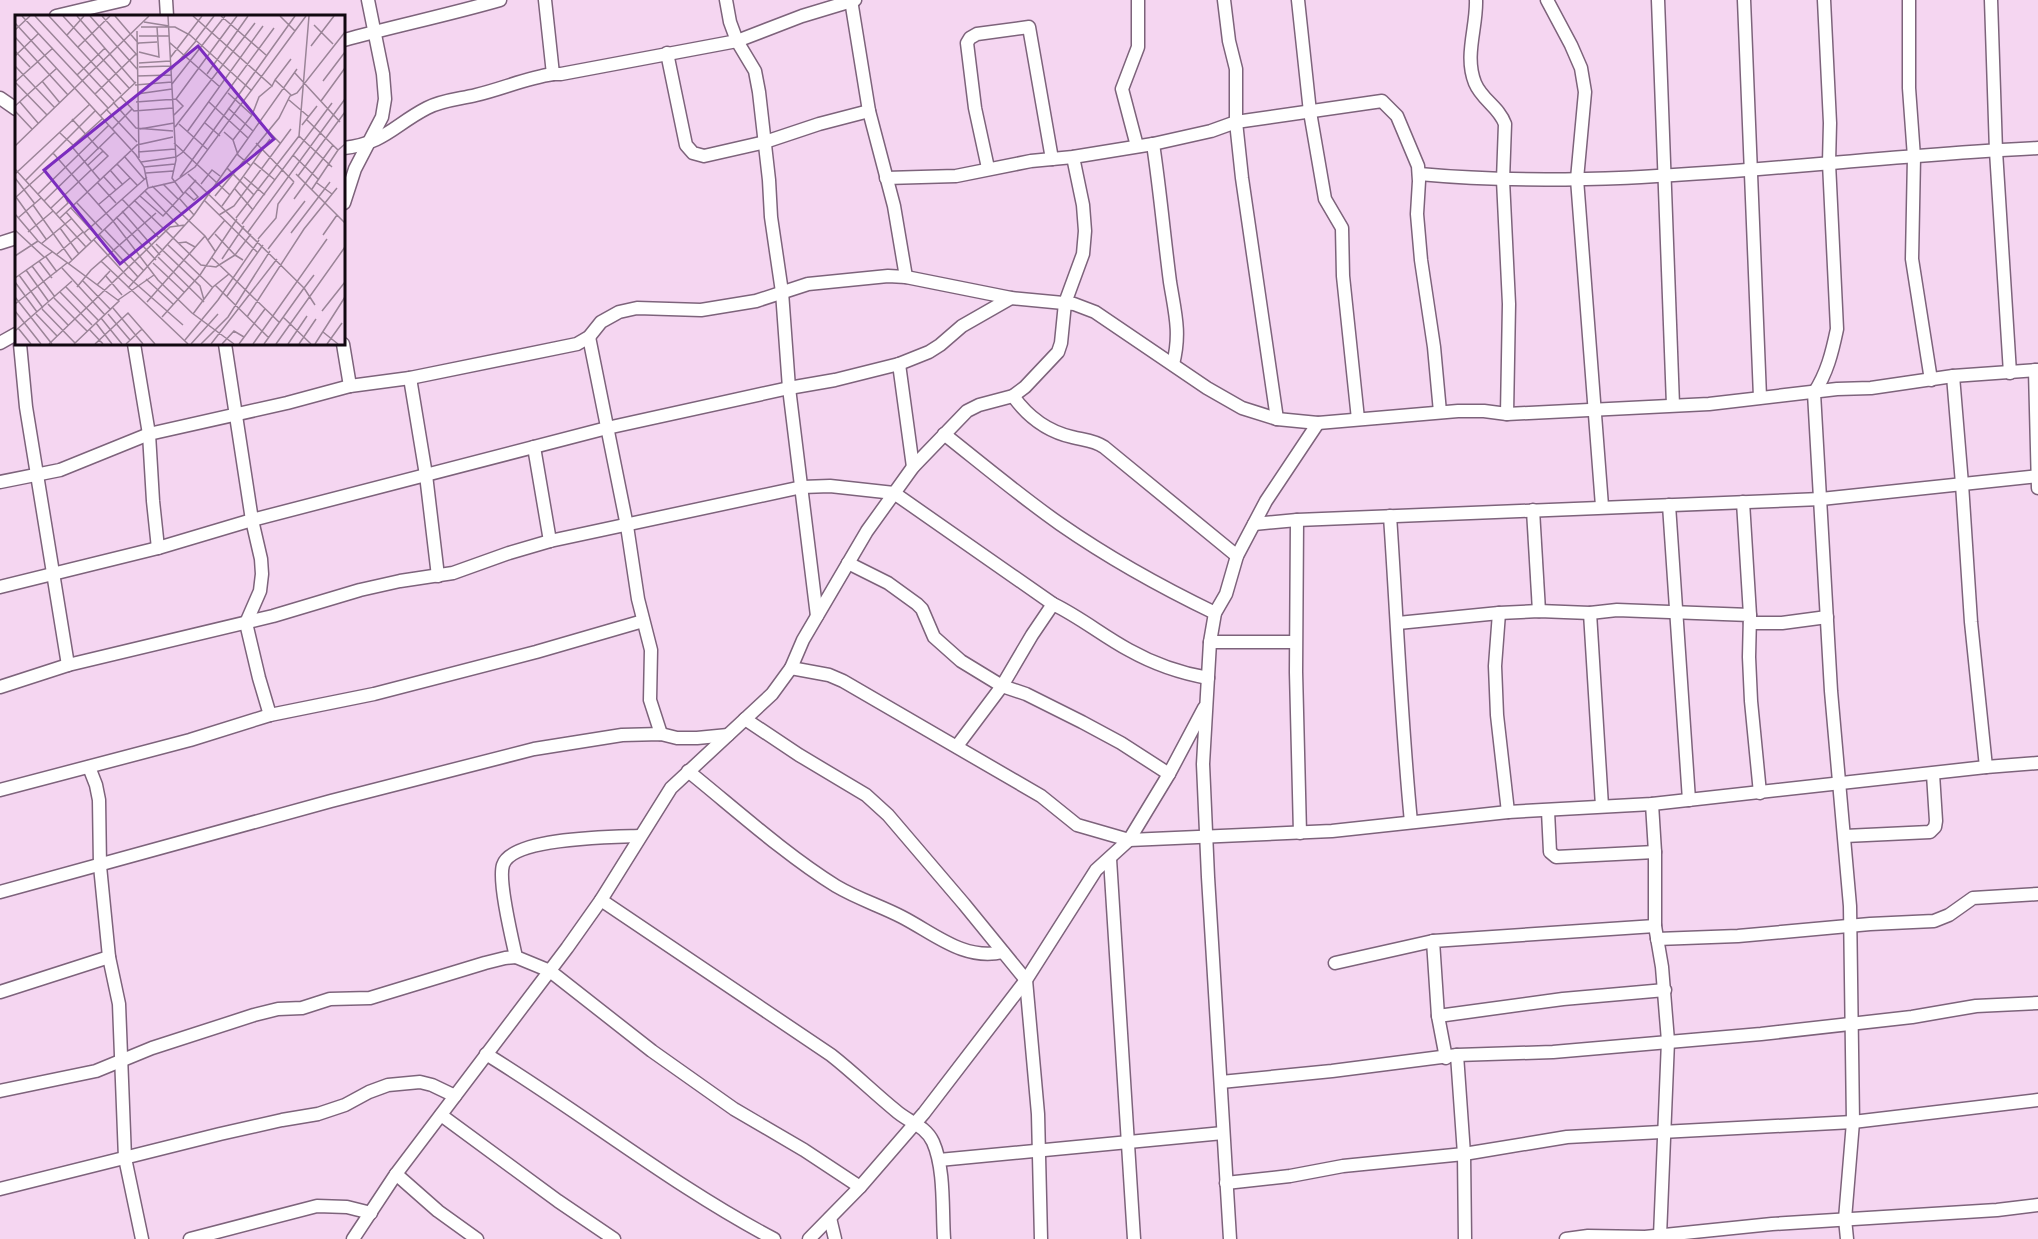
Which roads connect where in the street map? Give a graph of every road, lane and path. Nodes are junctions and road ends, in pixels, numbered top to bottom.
1 (124, 0) edge
2 (166, 0) edge
3 (368, 0) edge
4 (500, 0) edge
5 (545, 0) edge
6 (726, 0) edge
7 (852, 0) edge
8 (1138, 0) edge
9 (1224, 0) edge
10 (1298, 0) edge
11 (1476, 0) edge
12 (1547, 0) edge
13 (1659, 0) edge
14 (1744, 0) edge
15 (1824, 0) edge
16 (1909, 0) edge
17 (1990, 0) edge
18 (60, 15) edge
19 (167, 15) edge
20 (375, 31) junction
21 (345, 40) edge
22 (737, 41) junction
23 (667, 53) junction
24 (553, 74) junction
25 (0, 98) edge
26 (15, 109) edge
27 (869, 111) junction
28 (1310, 112) junction
29 (1236, 122) junction
30 (765, 142) junction
31 (368, 143) junction
32 (1154, 144) junction
33 (1137, 146) junction
34 (2038, 147) edge
35 (345, 148) edge
36 (1996, 151) junction
37 (1073, 157) junction
38 (1914, 157) junction
39 (1052, 159) junction
40 (1829, 163) junction
41 (988, 168) junction
42 (1752, 169) junction
43 (1419, 174) junction
44 (1664, 175) junction
45 (886, 178) junction
46 (1577, 179) junction
47 (1503, 180) junction
48 (345, 200) edge
49 (0, 229) edge
50 (2, 243) edge
51 (906, 277) junction
52 (782, 292) junction
53 (1011, 298) junction
54 (1065, 303) junction
55 (15, 335) edge
56 (589, 337) junction
57 (0, 343) edge
58 (20, 345) edge
59 (134, 345) edge
60 (225, 345) edge
61 (343, 345) edge
62 (899, 364) junction
63 (1173, 364) junction
64 (2037, 370) edge
65 (2010, 373) junction
66 (1953, 376) junction
67 (410, 378) junction
68 (1931, 380) junction
69 (350, 386) junction
70 (789, 388) junction
71 (1814, 393) junction
72 (1014, 396) junction
73 (1760, 397) junction
74 (1673, 405) junction
75 (1595, 411) junction
76 (1440, 412) junction
77 (237, 414) junction
78 (1507, 414) junction
79 (1278, 419) junction
80 (1358, 419) junction
81 (1318, 423) junction
82 (607, 428) junction
83 (149, 434) junction
84 (944, 434) junction
85 (534, 447) junction
86 (913, 467) junction
87 (37, 475) junction
88 (426, 475) junction
89 (2038, 480) edge
90 (0, 482) edge
91 (1962, 484) junction
92 (802, 487) junction
93 (894, 493) junction
94 (1821, 499) junction
95 (1743, 502) junction
96 (1669, 505) junction
97 (1602, 506) junction
98 (1533, 510) junction
99 (1389, 516) junction
100 (252, 520) junction
101 (1297, 520) junction
102 (1254, 524) junction
103 (627, 526) junction
104 (550, 541) junction
105 (158, 548) junction
106 (1237, 556) junction
107 (848, 563) junction
108 (54, 574) junction
109 (438, 576) junction
110 (0, 587) edge
111 (1053, 604) junction
112 (1539, 611) junction
113 (1215, 613) junction
114 (1499, 613) junction
115 (1590, 613) junction
116 (1675, 613) junction
117 (817, 616) junction
118 (1827, 617) junction
119 (1750, 619) junction
120 (643, 621) junction
121 (246, 623) junction
122 (1398, 623) junction
123 (1210, 642) junction
124 (1295, 642) junction
125 (68, 665) junction
126 (791, 668) junction
127 (1208, 678) junction
128 (1002, 686) junction
129 (0, 687) edge
130 (1206, 704) junction
131 (270, 715) junction
132 (745, 719) junction
133 (661, 734) junction
134 (728, 735) junction
135 (957, 746) junction
136 (2038, 764) edge
137 (89, 767) junction
138 (1986, 767) junction
139 (688, 771) junction
140 (1169, 774) junction
141 (1933, 774) junction
142 (1839, 784) junction
143 (0, 790) edge
144 (1760, 793) junction
145 (1689, 800) junction
146 (1652, 804) junction
147 (1602, 806) junction
148 (1548, 811) junction
149 (1508, 812) junction
150 (1411, 822) junction
151 (1300, 833) junction
152 (640, 836) junction
153 (1207, 836) junction
154 (1845, 836) junction
155 (1130, 840) junction
156 (1655, 852) junction
157 (1110, 859) junction
158 (100, 866) junction
159 (0, 892) edge
160 (2038, 894) edge
161 (601, 900) junction
162 (1850, 926) junction
163 (1656, 933) junction
164 (1432, 941) junction
165 (1003, 952) junction
166 (109, 957) junction
167 (516, 957) junction
168 (1335, 963) dead end
169 (550, 972) junction
170 (1026, 981) junction
171 (1665, 990) junction
172 (0, 992) edge
173 (2038, 1003) edge
174 (1438, 1016) junction
175 (1853, 1024) junction
176 (1668, 1041) junction
177 (486, 1054) junction
178 (1452, 1056) junction
179 (122, 1059) junction
180 (1221, 1082) junction
181 (0, 1091) edge
182 (455, 1096) junction
183 (2038, 1100) edge
184 (441, 1114) junction
185 (1853, 1122) junction
186 (916, 1123) junction
187 (1223, 1133) junction
188 (1664, 1133) junction
189 (1128, 1142) junction
190 (1038, 1150) junction
191 (1464, 1154) junction
192 (124, 1158) junction
193 (939, 1160) junction
194 (396, 1174) junction
195 (1226, 1183) junction
196 (860, 1187) junction
197 (0, 1189) edge
198 (2038, 1205) edge
199 (371, 1213) junction
200 (830, 1218) junction
201 (1845, 1219) junction
202 (1660, 1236) junction
203 (1645, 1238) edge
204 (142, 1239) edge
205 (190, 1239) edge
206 (353, 1239) edge
207 (477, 1239) edge
208 (614, 1239) edge
209 (774, 1239) edge
210 (809, 1239) edge
211 (834, 1239) edge
212 (944, 1239) edge
213 (1041, 1239) edge
214 (1134, 1239) edge
215 (1230, 1239) edge
216 (1465, 1239) edge
217 (1566, 1239) edge
218 (1847, 1239) edge

1 - 18 street
2 - 19 street
3 - 20 street
4 - 20 street
5 - 24 street
6 - 22 street
7 - 22 street
7 - 27 street
8 - 33 street
9 - 29 street
10 - 28 street
11 - 47 street
12 - 46 street
13 - 44 street
14 - 42 street
15 - 40 street
16 - 38 street
17 - 36 street
20 - 21 street
20 - 31 street
22 - 23 street
22 - 30 street
23 - 24 street
23 - 30 street
24 - 31 street
25 - 26 street
27 - 30 street
27 - 45 street
28 - 29 street
28 - 43 street
28 - 80 street
29 - 32 street
29 - 79 street
30 - 52 street
31 - 35 street
31 - 48 street
32 - 33 street
32 - 63 street
33 - 37 street
34 - 36 street
36 - 38 street
36 - 65 street
37 - 39 street
37 - 54 street
38 - 40 street
38 - 68 street
39 - 41 street
39 - 41 street
40 - 42 street
40 - 71 street
41 - 45 street
42 - 44 street
42 - 73 street
43 - 47 street
43 - 76 street
44 - 46 street
44 - 74 street
45 - 51 street
46 - 47 street
46 - 75 street
47 - 78 street
49 - 50 street
51 - 52 street
51 - 53 street
52 - 56 street
52 - 70 street
53 - 54 street
53 - 62 street
54 - 63 street
54 - 72 street
55 - 57 street
56 - 67 street
56 - 82 street
58 - 87 street
59 - 83 street
60 - 77 street
61 - 69 street
62 - 70 street
62 - 86 street
63 - 79 street
64 - 65 street
64 - 89 street
65 - 66 street
66 - 68 street
66 - 91 street
67 - 69 street
67 - 88 street
68 - 71 street
69 - 77 street
70 - 82 street
70 - 92 street
71 - 73 street
71 - 94 street
72 - 84 street
72 - 106 street
73 - 74 street
74 - 75 street
75 - 78 street
75 - 97 street
76 - 78 street
76 - 80 street
77 - 83 street
77 - 100 street
79 - 81 street
80 - 81 street
81 - 102 street
82 - 85 street
82 - 103 street
83 - 87 street
83 - 105 street
84 - 86 street
84 - 113 street
85 - 88 street
85 - 104 street
86 - 93 street
87 - 90 street
87 - 108 street
88 - 100 street
88 - 109 street
89 - 91 street
91 - 94 street
91 - 138 street
92 - 93 street
92 - 103 street
92 - 117 street
93 - 107 street
93 - 111 street
94 - 95 street
94 - 118 street
95 - 96 street
95 - 119 street
96 - 97 street
96 - 116 street
97 - 98 street
98 - 99 street
98 - 112 street
99 - 101 street
99 - 122 street
100 - 105 street
100 - 121 street
101 - 102 street
101 - 124 street
102 - 106 street
103 - 104 street
103 - 120 street
104 - 109 street
105 - 108 street
106 - 113 street
107 - 117 street
107 - 128 street
108 - 110 street
108 - 125 street
109 - 121 street
111 - 127 street
111 - 128 street
112 - 114 street
112 - 115 street
113 - 123 street
114 - 122 street
114 - 149 street
115 - 116 street
115 - 147 street
116 - 119 street
116 - 145 street
117 - 126 street
118 - 119 street
118 - 142 street
119 - 144 street
120 - 131 street
120 - 133 street
121 - 125 street
121 - 131 street
122 - 150 street
123 - 124 street
123 - 127 street
124 - 151 street
125 - 129 street
126 - 132 street
126 - 135 street
127 - 130 street
128 - 135 street
128 - 140 street
130 - 140 street
130 - 153 street
131 - 137 street
132 - 134 street
132 - 165 street
133 - 134 street
133 - 158 street
134 - 139 street
135 - 155 street
136 - 138 street
137 - 143 street
137 - 158 street
138 - 141 street
139 - 152 street
139 - 165 street
140 - 155 street
141 - 142 street
141 - 154 street
142 - 144 street
142 - 154 street
144 - 145 street
145 - 146 street
146 - 147 street
146 - 156 street
147 - 148 street
148 - 149 street
148 - 156 street
149 - 150 street
150 - 151 street
151 - 153 street
152 - 161 street
152 - 167 street
153 - 155 street
153 - 180 street
154 - 162 street
155 - 157 street
156 - 163 street
157 - 170 street
157 - 189 street
158 - 159 street
158 - 166 street
160 - 162 street
161 - 169 street
161 - 186 street
162 - 163 street
162 - 175 street
163 - 164 street
163 - 171 street
164 - 168 street
164 - 174 street
165 - 170 street
166 - 172 street
166 - 179 street
167 - 169 street
167 - 179 street
169 - 177 street
169 - 196 street
170 - 186 street
170 - 190 street
171 - 174 street
171 - 176 street
173 - 175 street
174 - 178 street
175 - 176 street
175 - 185 street
176 - 178 street
176 - 188 street
177 - 182 street
177 - 209 street
178 - 180 street
178 - 191 street
179 - 181 street
179 - 192 street
180 - 187 street
182 - 184 street
182 - 192 street
183 - 185 street
184 - 194 street
184 - 208 street
185 - 188 street
185 - 201 street
186 - 193 street
186 - 196 street
187 - 189 street
187 - 195 street
188 - 191 street
188 - 202 street
189 - 190 street
189 - 214 street
190 - 193 street
190 - 213 street
191 - 195 street
191 - 216 street
192 - 197 street
192 - 204 street
193 - 212 street
194 - 199 street
194 - 207 street
195 - 215 street
196 - 200 street
198 - 201 street
199 - 205 street
199 - 206 street
200 - 210 street
200 - 211 street
201 - 202 street
201 - 218 street
202 - 203 street
203 - 217 street

